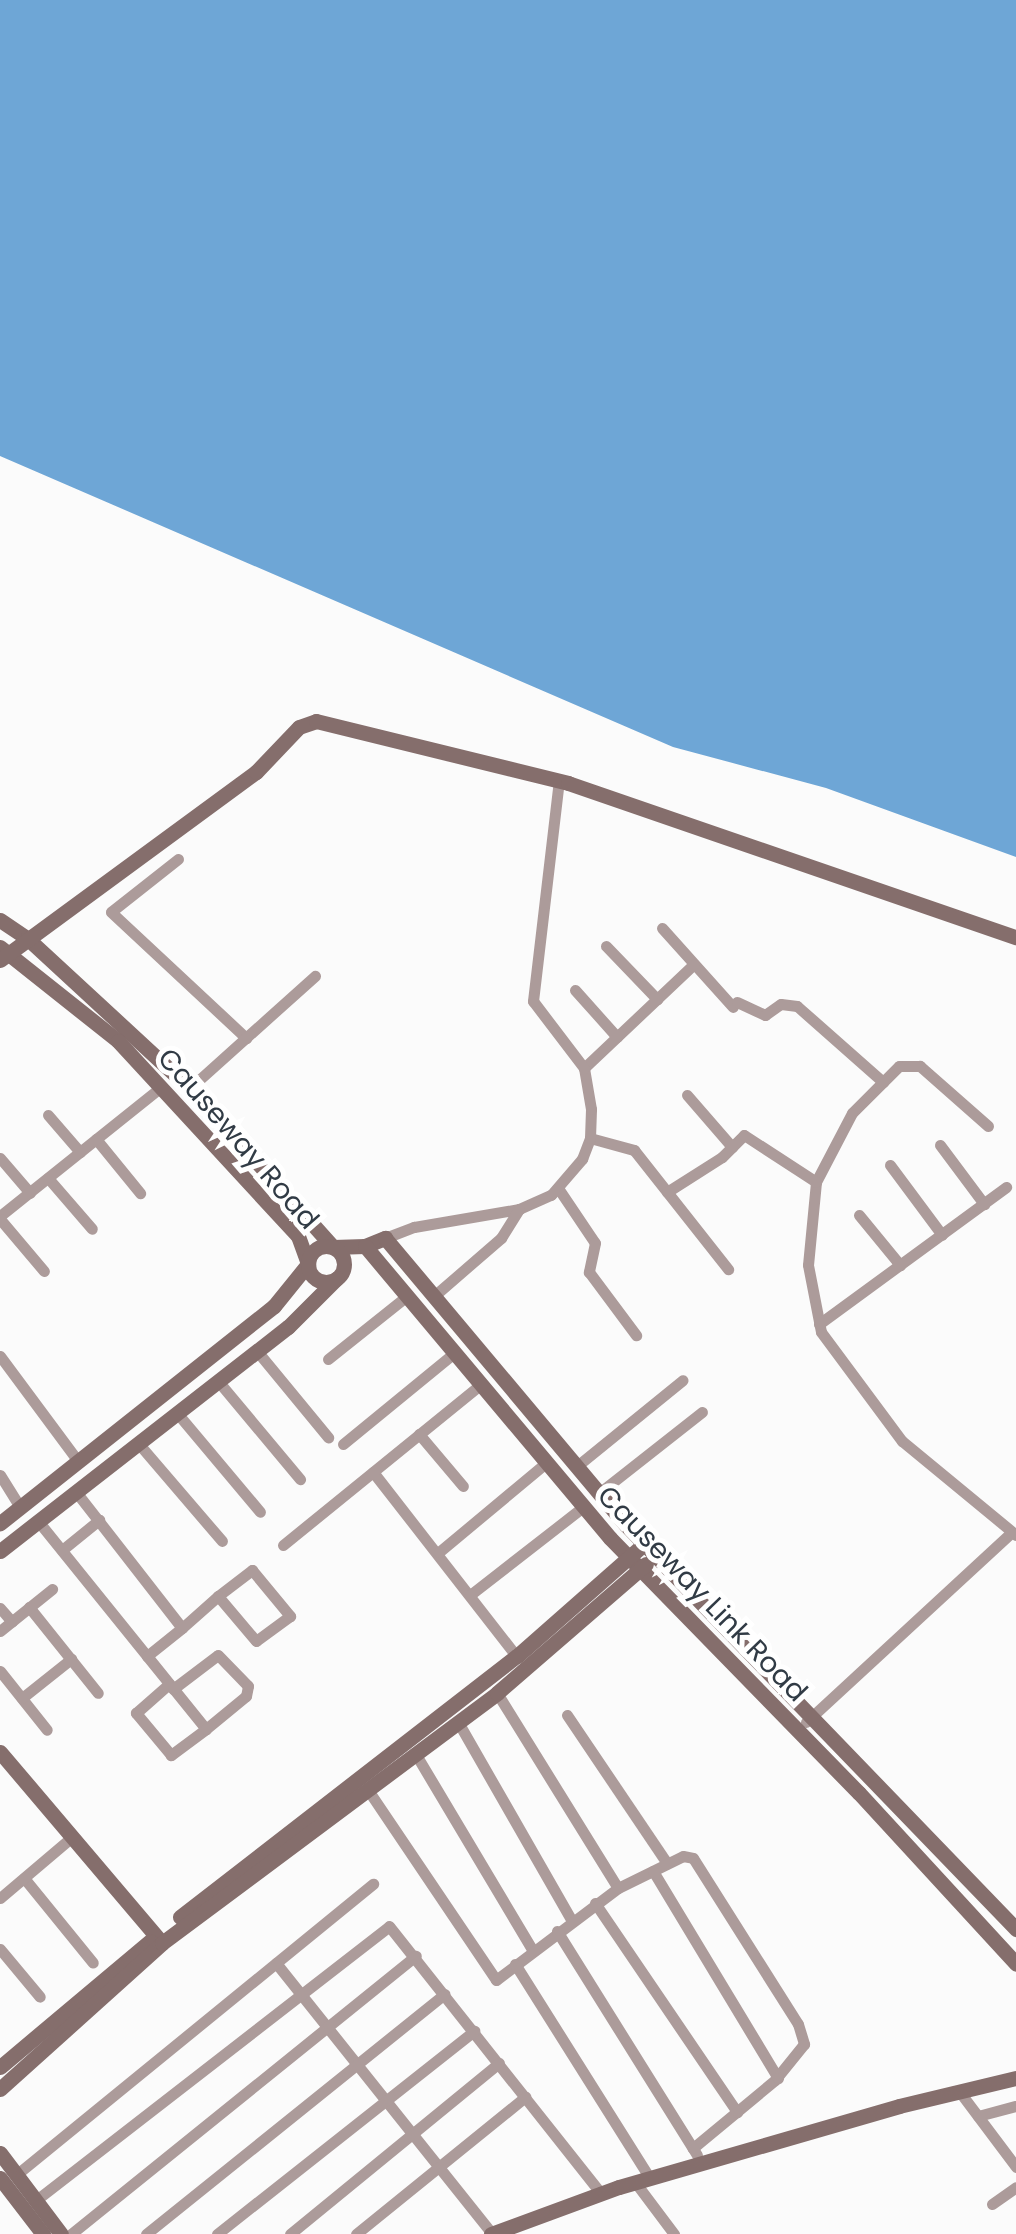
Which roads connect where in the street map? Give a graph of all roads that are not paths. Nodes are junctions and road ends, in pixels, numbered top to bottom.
1 (559, 780) junction
2 (178, 859) dead end
3 (0, 920) edge
4 (662, 928) dead end
5 (1016, 937) edge
6 (28, 938) junction
7 (606, 946) dead end
8 (3, 953) edge
9 (694, 964) junction
10 (315, 976) dead end
11 (576, 990) dead end
12 (657, 999) junction
13 (617, 1036) junction
14 (246, 1038) junction
15 (584, 1068) junction
16 (883, 1082) junction
17 (161, 1087) junction
18 (190, 1088) junction
19 (687, 1095) dead end
20 (48, 1114) dead end
21 (988, 1126) dead end
22 (590, 1138) junction
23 (96, 1140) junction
24 (940, 1145) dead end
25 (732, 1148) junction
26 (80, 1152) junction
27 (0, 1158) edge
28 (890, 1165) dead end
29 (48, 1178) junction
30 (816, 1182) junction
31 (558, 1188) junction
32 (1006, 1188) dead end
33 (30, 1192) junction
34 (667, 1192) junction
35 (140, 1193) dead end
36 (984, 1204) junction
37 (519, 1209) junction
38 (859, 1215) dead end
39 (0, 1218) edge
40 (92, 1229) dead end
41 (942, 1234) junction
42 (385, 1238) junction
43 (365, 1246) junction
44 (332, 1248) junction
45 (308, 1264) junction
46 (900, 1265) junction
47 (728, 1269) dead end
48 (44, 1271) dead end
49 (339, 1276) junction
50 (406, 1296) junction
51 (434, 1296) junction
52 (820, 1324) junction
53 (636, 1335) dead end
54 (256, 1351) junction
55 (454, 1353) junction
56 (0, 1356) edge
57 (328, 1359) dead end
58 (683, 1380) dead end
59 (218, 1382) junction
60 (481, 1384) junction
61 (702, 1412) dead end
62 (177, 1413) junction
63 (419, 1434) junction
64 (328, 1437) dead end
65 (138, 1444) junction
66 (343, 1444) dead end
67 (78, 1461) junction
68 (546, 1463) junction
69 (576, 1466) junction
70 (373, 1472) junction
71 (0, 1475) edge
72 (300, 1478) dead end
73 (463, 1486) dead end
74 (76, 1492) junction
75 (599, 1493) junction
76 (20, 1506) junction
77 (583, 1507) junction
78 (260, 1512) dead end
79 (98, 1520) junction
80 (38, 1521) junction
81 (0, 1523) edge
82 (1014, 1533) edge
83 (222, 1542) dead end
84 (282, 1545) dead end
85 (650, 1549) junction
86 (62, 1550) junction
87 (0, 1551) edge
88 (439, 1552) junction
89 (634, 1563) junction
90 (52, 1589) dead end
91 (470, 1595) junction
92 (218, 1596) junction
93 (0, 1608) edge
94 (29, 1608) junction
95 (4, 1626) edge
96 (182, 1628) junction
97 (147, 1656) junction
98 (516, 1656) junction
99 (71, 1659) junction
100 (0, 1671) edge
101 (171, 1686) junction
102 (98, 1693) dead end
103 (496, 1693) junction
104 (22, 1698) junction
105 (567, 1715) dead end
106 (814, 1715) junction
107 (458, 1722) junction
108 (206, 1729) junction
109 (48, 1730) dead end
110 (798, 1730) junction
111 (0, 1752) edge
112 (415, 1754) junction
113 (368, 1790) junction
114 (72, 1837) junction
115 (667, 1864) junction
116 (653, 1871) junction
117 (24, 1878) junction
118 (373, 1884) dead end
119 (618, 1888) junction
120 (0, 1898) edge
121 (594, 1904) junction
122 (572, 1921) junction
123 (1016, 1929) edge
124 (558, 1932) junction
125 (159, 1940) junction
126 (0, 1949) edge
127 (532, 1949) junction
128 (416, 1956) junction
129 (93, 1963) dead end
130 (276, 1963) junction
131 (515, 1964) junction
132 (1016, 1964) edge
133 (445, 1994) junction
134 (301, 1995) junction
135 (40, 1997) dead end
136 (328, 2028) junction
137 (474, 2031) junction
138 (499, 2064) junction
139 (358, 2066) junction
140 (0, 2067) edge
141 (778, 2078) junction
142 (1016, 2078) edge
143 (0, 2090) edge
144 (959, 2092) junction
145 (526, 2097) junction
146 (385, 2100) junction
147 (1016, 2106) edge
148 (737, 2112) junction
149 (978, 2116) junction
150 (412, 2134) junction
151 (1011, 2151) edge
152 (0, 2153) edge
153 (697, 2156) junction
154 (436, 2165) junction
155 (1016, 2166) edge
156 (8, 2176) edge
157 (642, 2180) junction
158 (1016, 2187) edge
159 (600, 2194) junction
160 (35, 2200) junction
161 (992, 2204) dead end
162 (43, 2234) edge
163 (61, 2234) edge
164 (71, 2234) edge
165 (146, 2234) edge
166 (217, 2234) edge
167 (290, 2234) edge
168 (356, 2234) edge
169 (491, 2234) edge
170 (674, 2234) edge

1 - 5 main road
1 - 6 main road
1 - 15 street
2 - 14 street
3 - 6 main road, Causeway Road
4 - 9 street
6 - 8 main road
6 - 18 main road, Causeway Road
7 - 12 street
8 - 17 main road, Causeway Road
9 - 12 street
9 - 16 street
10 - 14 street
11 - 13 street
12 - 13 street
13 - 15 street
14 - 18 street
15 - 22 street
16 - 21 street
16 - 30 street
17 - 23 street
17 - 45 main road, Causeway Road
18 - 44 main road, Causeway Road
19 - 25 street
20 - 26 street
22 - 31 street
22 - 34 street
23 - 26 street
23 - 35 street
24 - 36 street
25 - 30 street
25 - 34 street
26 - 29 street
27 - 33 street
28 - 41 street
29 - 33 street
29 - 40 street
30 - 52 street
31 - 37 street
31 - 53 street
32 - 36 street
33 - 39 street
34 - 47 street
36 - 41 street
37 - 42 street
37 - 51 street
38 - 46 street
39 - 48 street
41 - 46 street
42 - 43 main road
42 - 51 main road
43 - 44 main road
43 - 49 main road
43 - 50 main road, Causeway Link Road
44 - 45 main road
44 - 49 main road
45 - 49 main road
45 - 67 main road, Causeway Road
46 - 52 street
49 - 54 main road
50 - 55 main road, Causeway Link Road
50 - 57 street
51 - 69 main road
52 - 82 street
54 - 59 main road
54 - 64 street
55 - 60 main road, Causeway Link Road
55 - 66 street
56 - 67 street
58 - 69 street
59 - 62 main road
59 - 72 street
60 - 63 street
60 - 68 main road, Causeway Link Road
61 - 75 street
62 - 65 main road
62 - 78 street
63 - 70 street
63 - 73 street
65 - 74 main road
65 - 83 street
67 - 76 main road, Causeway Road
68 - 77 main road, Causeway Link Road
68 - 88 street
69 - 75 main road
70 - 84 street
70 - 88 street
71 - 76 street
74 - 79 street
74 - 80 main road
75 - 85 main road
76 - 81 main road, Causeway Road
77 - 89 main road, Causeway Link Road
77 - 91 street
79 - 86 street
79 - 96 street
80 - 86 street
80 - 87 main road
82 - 106 street
85 - 89 main road
85 - 106 main road
86 - 97 street
88 - 91 street
89 - 98 main road
89 - 103 main road
89 - 110 main road, Causeway Link Road
90 - 94 street
91 - 98 street
92 - 92 street
92 - 96 street
93 - 95 street
94 - 95 street
94 - 99 street
96 - 97 street
97 - 101 street
98 - 125 main road
99 - 102 street
99 - 104 street
100 - 104 street
101 - 108 street
101 - 108 street
101 - 108 street
103 - 107 main road
103 - 119 street
104 - 109 street
105 - 115 street
106 - 110 street
106 - 123 main road
107 - 112 main road
107 - 122 street
110 - 132 main road, Causeway Link Road
111 - 114 main road
112 - 113 main road
112 - 127 street
113 - 125 main road
113 - 131 street
114 - 117 street
114 - 125 main road
115 - 116 street
115 - 141 street
116 - 119 street
116 - 141 street
117 - 120 street
117 - 129 street
118 - 130 street
119 - 121 street
121 - 122 street
121 - 148 street
122 - 124 street
124 - 127 street
124 - 153 street
125 - 140 main road
125 - 143 main road
126 - 135 street
127 - 131 street
128 - 133 street
128 - 134 street
128 - 136 street
130 - 134 street
130 - 156 street
131 - 157 street
133 - 137 street
133 - 139 street
134 - 136 street
134 - 160 street
136 - 139 street
136 - 164 street
137 - 138 street
137 - 146 street
138 - 145 street
138 - 150 street
139 - 146 street
139 - 165 street
141 - 148 street
142 - 144 main road
144 - 149 street
144 - 153 main road
145 - 154 street
145 - 159 street
146 - 150 street
146 - 166 street
147 - 149 street
148 - 153 street
149 - 151 street
150 - 154 street
150 - 167 street
151 - 155 street
152 - 156 main road
153 - 157 main road
154 - 168 street
154 - 169 street
156 - 160 main road
156 - 162 main road
157 - 159 main road
157 - 170 street
158 - 161 street
159 - 169 main road
160 - 163 main road

